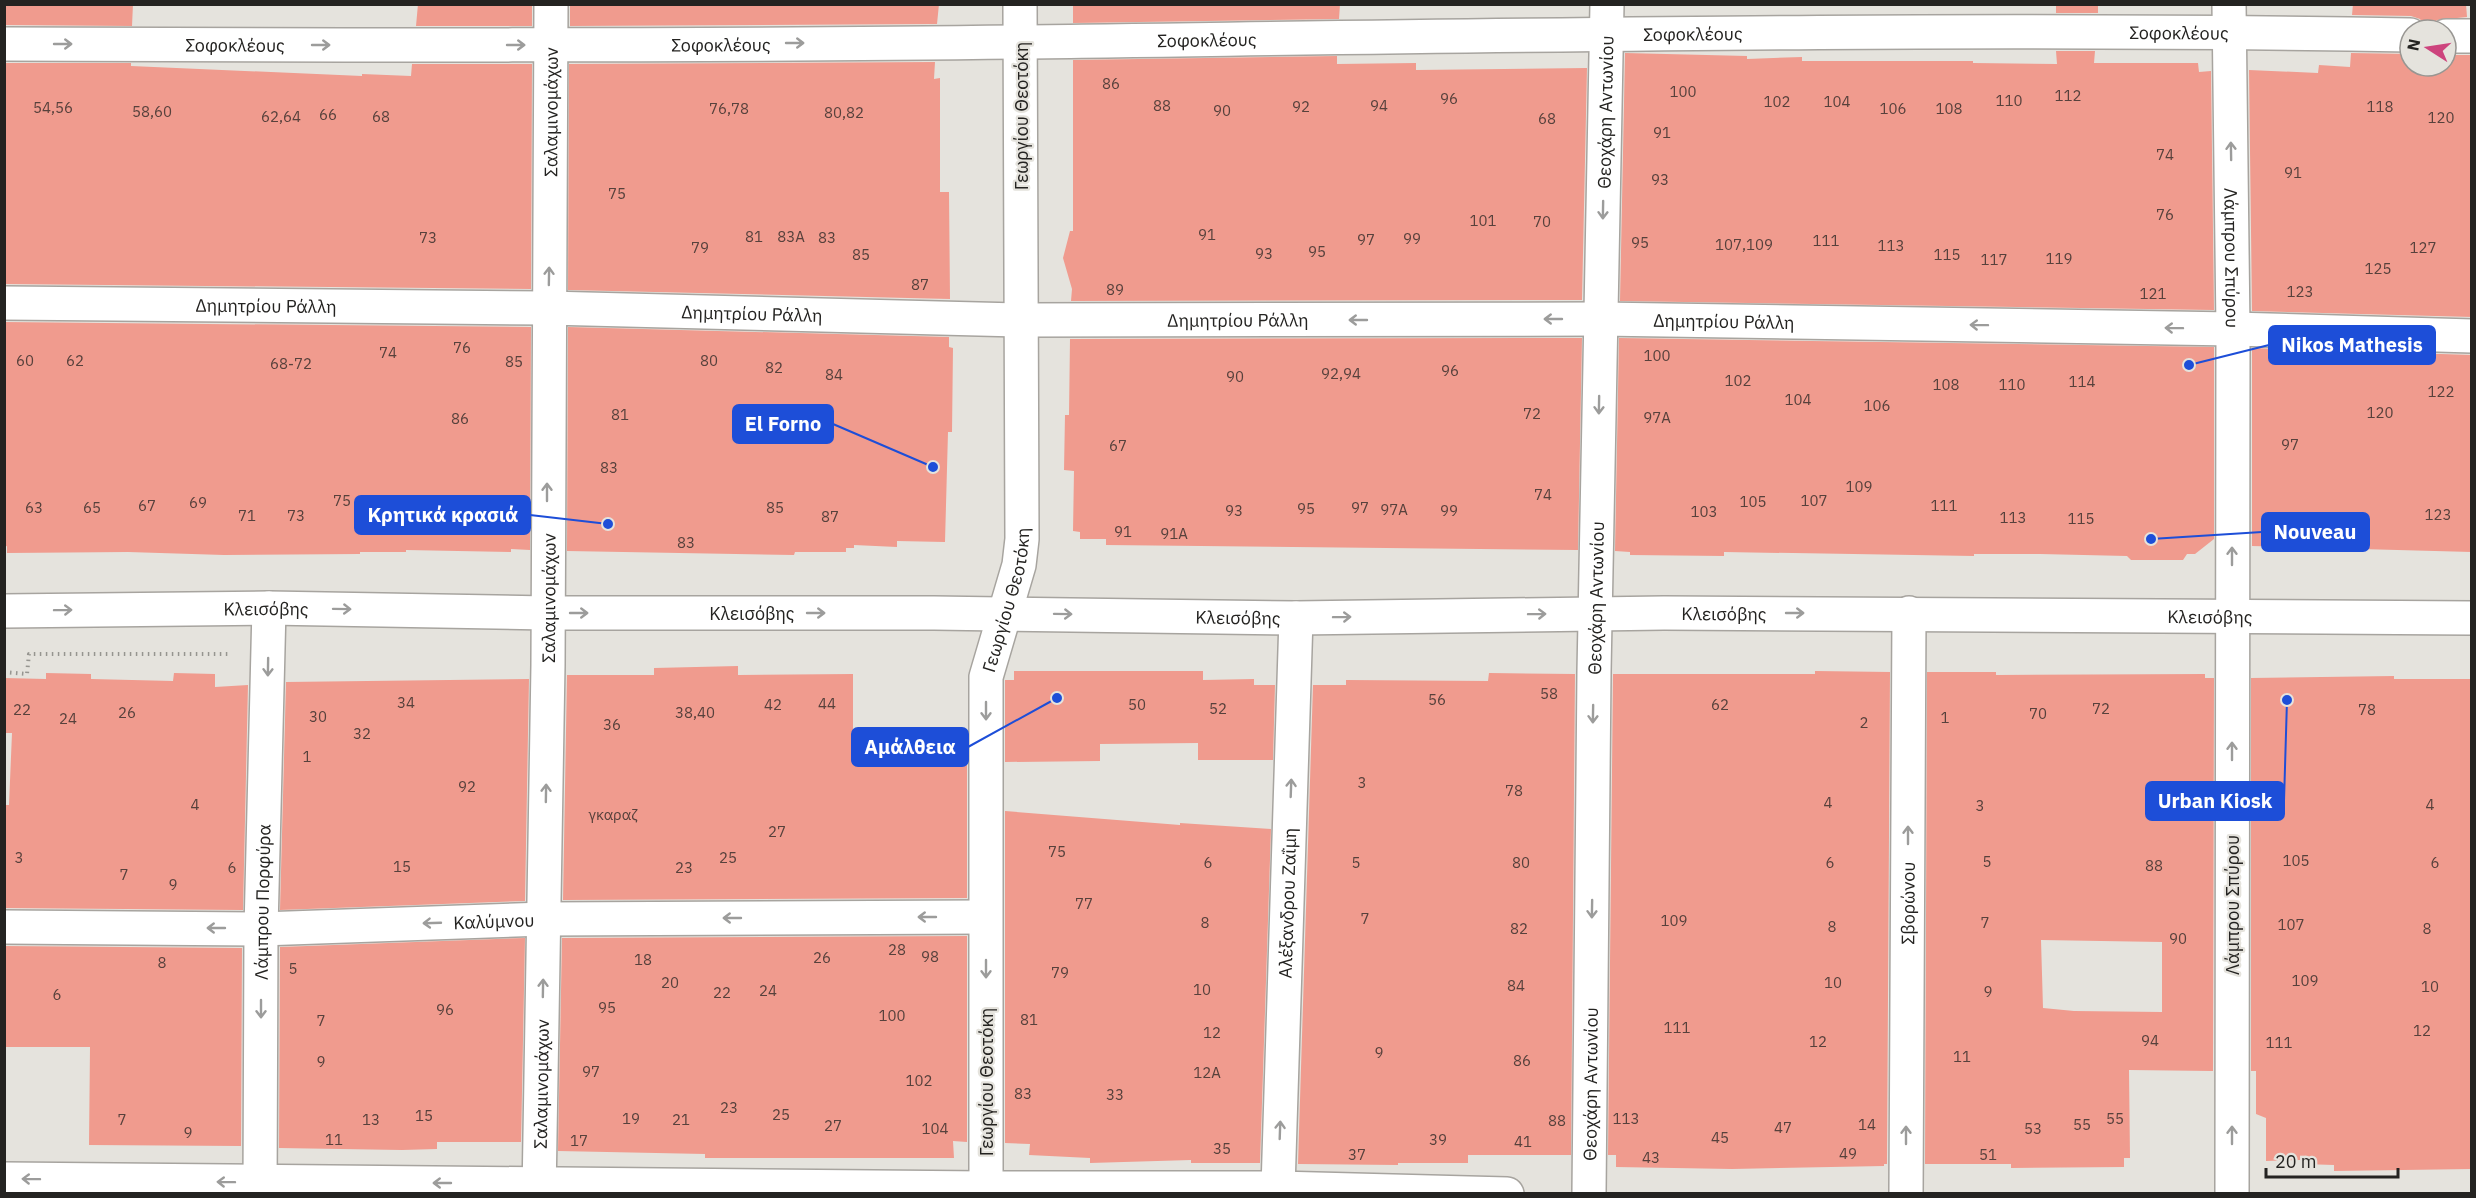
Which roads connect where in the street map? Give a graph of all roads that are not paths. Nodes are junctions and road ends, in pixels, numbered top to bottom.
1 (551, 4) edge
2 (1020, 4) edge
3 (2229, 18) edge
4 (1606, 19) edge
5 (2398, 34) edge
6 (1020, 42) junction
7 (4, 44) edge
8 (552, 45) junction
9 (4, 303) edge
10 (548, 308) junction
11 (1600, 319) junction
12 (1022, 320) junction
13 (2233, 329) junction
14 (2472, 336) edge
15 (269, 608) junction
16 (4, 611) edge
17 (548, 613) junction
18 (1595, 613) junction
19 (1909, 613) junction
20 (1005, 614) junction
21 (2232, 615) junction
22 (1296, 618) junction
23 (2472, 618) edge
24 (986, 917) junction
25 (544, 919) junction
26 (4, 927) edge
27 (261, 928) junction
28 (4, 1179) edge
29 (260, 1188) edge
30 (1278, 1188) junction
31 (539, 1189) edge
32 (986, 1191) edge
33 (1507, 1194) edge
34 (1589, 1194) edge
35 (1906, 1194) edge
36 (2232, 1194) edge

1 - 8 street, Σαλαμινομάχων
2 - 6 street, Γεωργίου Θεοτόκη
3 - 4 street, Σοφοκλέους
3 - 5 street, Σοφοκλέους
13 -> 3 street, Λάμπρου Σπύρου
4 - 6 street, Σοφοκλέους
4 -> 11 street, Θεοχάρη Αντωνίου
8 -> 6 street, Σοφοκλέους
6 - 12 street, Γεωργίου Θεοτόκη
7 -> 8 street, Σοφοκλέους
10 -> 8 street, Σαλαμινομάχων
9 - 10 street, Δημητρίου Ράλλη
10 - 12 street, Δημητρίου Ράλλη
17 -> 10 street, Σαλαμινομάχων
11 -> 12 street, Δημητρίου Ράλλη
13 -> 11 street, Δημητρίου Ράλλη
11 -> 18 street, Θεοχάρη Αντωνίου
12 - 20 street, Γεωργίου Θεοτόκη
13 - 14 street, Δημητρίου Ράλλη
21 -> 13 street, Λάμπρου Σπύρου
16 -> 15 street, Κλεισόβης
15 -> 17 street, Κλεισόβης
15 -> 27 street, Λάμπρου Πορφύρα
17 -> 20 street, Κλεισόβης
25 -> 17 street, Σαλαμινομάχων
18 -> 19 street, Κλεισόβης
22 -> 18 street, Κλεισόβης
18 -> 34 street, Θεοχάρη Αντωνίου
19 - 21 street, Κλεισόβης
35 -> 19 street, Σβορώνου
20 -> 22 street, Κλεισόβης
20 -> 24 street, Γεωργίου Θεοτόκη
21 - 23 street, Κλεισόβης
36 -> 21 street, Λάμπρου Σπύρου
30 -> 22 street, Αλέξανδρου Ζαΐμη
24 -> 25 street, Καλύμνου
24 -> 32 street, Γεωργίου Θεοτόκη
25 -> 27 street, Καλύμνου
31 -> 25 street, Σαλαμινομάχων
27 -> 26 street, Καλύμνου
27 -> 29 street, Λάμπρου Πορφύρα
29 -> 28 street
31 -> 29 street
30 - 32 street
30 - 33 street
31 - 32 street

